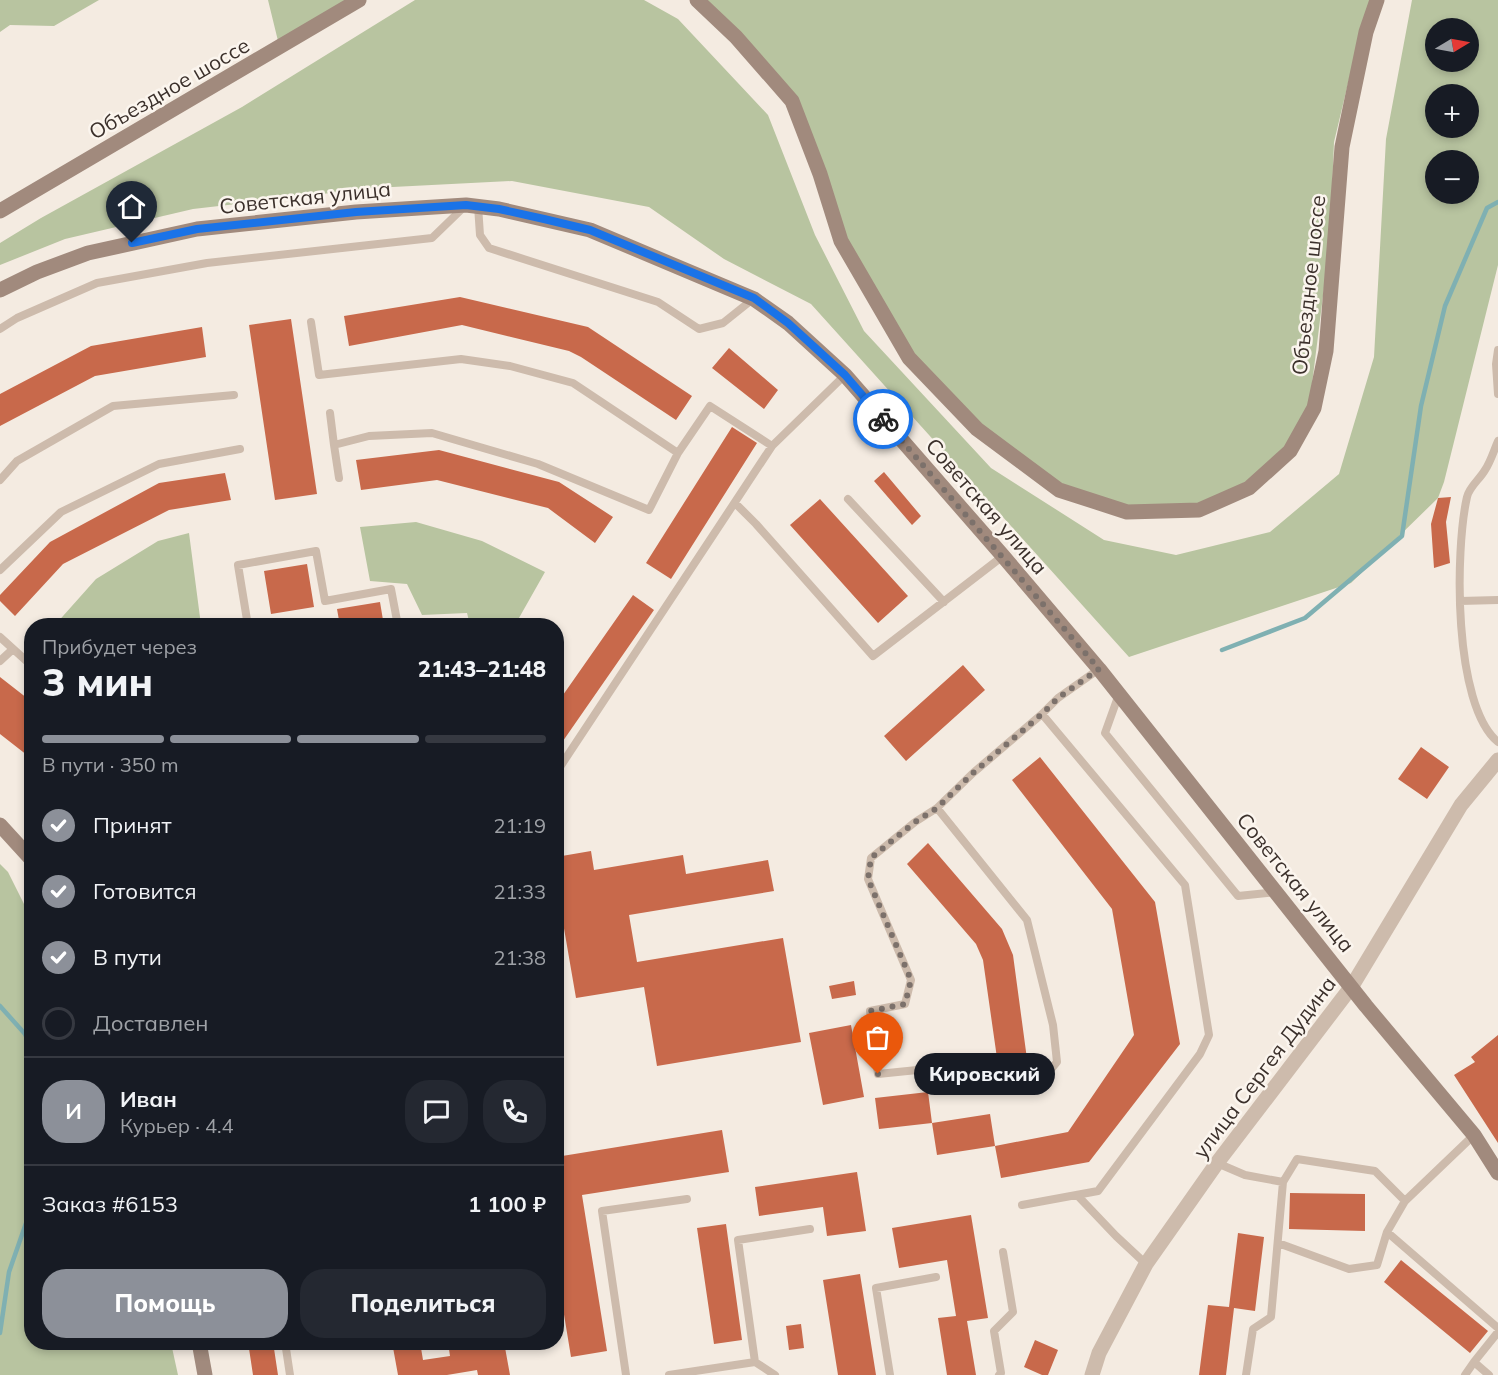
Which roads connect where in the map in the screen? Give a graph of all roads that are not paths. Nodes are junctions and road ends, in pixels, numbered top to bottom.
1 (359, 0) edge
2 (697, 0) edge
3 (1377, 0) edge
4 (472, 205) junction
5 (0, 211) edge
6 (0, 290) edge
7 (754, 298) junction
8 (311, 322) dead end
9 (0, 329) edge
10 (1498, 350) edge
11 (845, 375) junction
12 (1498, 394) edge
13 (234, 395) dead end
14 (330, 413) dead end
15 (1498, 441) edge
16 (334, 444) junction
17 (772, 446) junction
18 (240, 449) dead end
19 (678, 453) junction
20 (339, 478) dead end
21 (0, 480) edge
22 (848, 499) dead end
23 (735, 503) junction
24 (1003, 556) junction
25 (0, 570) edge
26 (1498, 600) edge
27 (1460, 601) junction
28 (944, 602) junction
29 (247, 618) edge
30 (397, 618) edge
31 (0, 637) edge
32 (13, 649) junction
33 (24, 659) edge
34 (0, 661) edge
35 (1099, 669) junction
36 (1119, 694) junction
37 (1042, 714) junction
38 (1498, 742) edge
39 (1498, 760) edge
40 (564, 761) edge
41 (937, 808) junction
42 (0, 825) edge
43 (24, 851) edge
44 (1277, 892) junction
45 (1352, 986) junction
46 (1474, 1135) junction
47 (1217, 1164) junction
48 (1498, 1173) edge
49 (1282, 1182) junction
50 (1077, 1195) junction
51 (687, 1198) dead end
52 (1406, 1201) junction
53 (1022, 1205) dead end
54 (810, 1229) dead end
55 (1387, 1232) junction
56 (1278, 1243) junction
57 (1003, 1252) dead end
58 (1146, 1264) junction
59 (936, 1277) dead end
60 (1498, 1330) edge
61 (200, 1350) edge
62 (286, 1350) edge
63 (755, 1362) junction
64 (1474, 1362) junction
65 (205, 1375) edge
66 (290, 1375) edge
67 (626, 1375) edge
68 (669, 1375) edge
69 (775, 1375) edge
70 (890, 1375) edge
71 (999, 1375) edge
72 (1092, 1375) edge
73 (1246, 1375) edge
74 (1465, 1375) edge
75 (1489, 1375) edge

1 - 5 street, Объездное шоссе
2 - 3 street, Объездное шоссе
4 - 6 street, Советская улица
4 - 7 street, Советская улица
4 - 7 lane
4 - 9 lane
7 - 11 street, Советская улица
8 - 19 lane
10 - 12 lane
11 - 17 lane
11 - 24 street, Советская улица
13 - 21 lane
14 - 16 lane
15 - 27 lane
16 - 19 lane
16 - 20 lane
17 - 19 lane
17 - 23 lane
18 - 25 lane
22 - 28 lane
23 - 28 lane
23 - 40 lane
24 - 28 lane
24 - 35 street, Советская улица
26 - 27 lane
27 - 38 lane
29 - 30 lane
31 - 32 lane
32 - 33 lane
32 - 34 lane
35 - 36 street, Советская улица
35 - 37 lane
36 - 44 street, Советская улица
36 - 44 lane
37 - 41 lane
37 - 50 lane
39 - 45 street, улица Сергея Дудина
41 - 41 lane
42 - 43 street
44 - 45 street, Советская улица
45 - 46 street, Советская улица
45 - 47 street, улица Сергея Дудина
46 - 48 street, Советская улица
46 - 52 lane
47 - 49 lane
47 - 58 street, улица Сергея Дудина
49 - 52 lane
49 - 56 lane
50 - 53 lane
50 - 58 lane
51 - 67 lane
52 - 55 lane
54 - 63 lane
55 - 56 lane
55 - 60 lane
56 - 73 lane
57 - 71 lane
58 - 72 street, улица Сергея Дудина
59 - 70 lane
60 - 64 lane
61 - 65 street
62 - 66 lane
63 - 68 lane
63 - 69 lane
64 - 74 lane
64 - 75 lane

